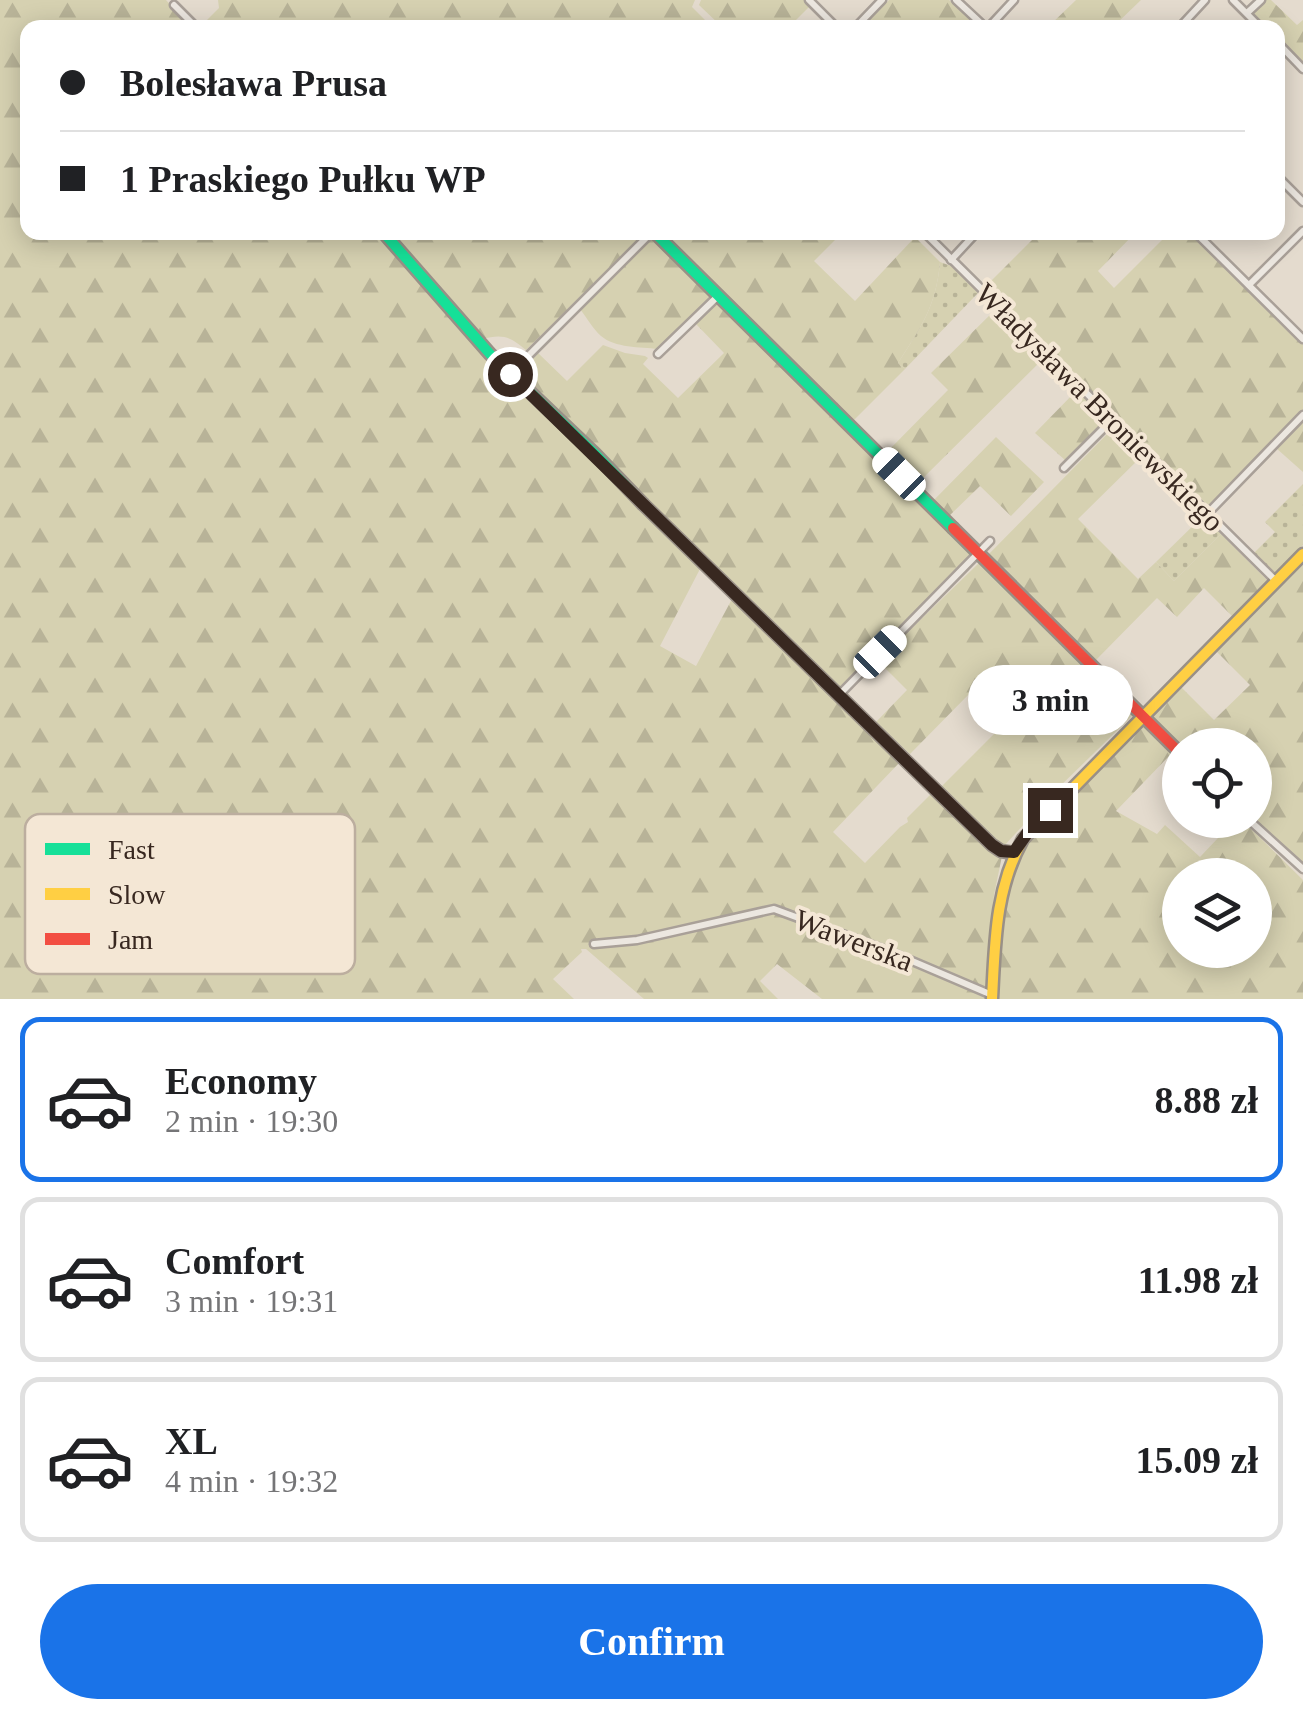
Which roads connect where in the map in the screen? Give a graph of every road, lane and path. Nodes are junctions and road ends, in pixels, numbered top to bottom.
1 (809, 0) edge
2 (882, 0) edge
3 (956, 0) edge
4 (1014, 0) edge
5 (1206, 0) edge
6 (1233, 0) edge
7 (1261, 0) edge
8 (174, 4) dead end
9 (1247, 13) junction
10 (189, 20) edge
11 (829, 20) edge
12 (863, 20) edge
13 (978, 20) edge
14 (995, 20) edge
15 (1187, 20) edge
16 (1254, 20) edge
17 (1285, 51) edge
18 (1303, 69) edge
19 (1285, 184) edge
20 (1303, 202) edge
21 (1303, 231) edge
22 (390, 240) edge
23 (645, 240) edge
24 (661, 240) edge
25 (932, 240) edge
26 (970, 240) edge
27 (1203, 240) edge
28 (951, 260) junction
29 (1248, 285) junction
30 (718, 296) junction
31 (1303, 338) edge
32 (658, 354) dead end
33 (510, 374) junction
34 (1303, 415) edge
35 (1112, 420) junction
36 (1064, 468) dead end
37 (1208, 513) junction
38 (990, 541) dead end
39 (979, 554) junction
40 (1303, 554) edge
41 (1276, 581) junction
42 (840, 694) junction
43 (1142, 716) junction
44 (1162, 735) edge
45 (1269, 838) edge
46 (1014, 852) junction
47 (1303, 869) edge
48 (594, 944) dead end
49 (992, 997) edge

1 - 11 street
2 - 12 street
3 - 13 street
4 - 14 street
5 - 15 street
6 - 9 street
7 - 9 street
8 - 10 street
9 - 16 street
17 - 18 street
19 - 20 street
21 - 29 street
22 - 33 street
23 - 33 street
24 - 30 street
25 - 28 street, Władysława Broniewskiego
26 - 28 street
27 - 29 street
28 - 35 street, Władysława Broniewskiego
29 - 31 street
30 - 32 street
30 - 39 street
33 - 42 street
34 - 37 street
35 - 36 street
35 - 37 street, Władysława Broniewskiego
37 - 41 street, Władysława Broniewskiego
38 - 39 street
39 - 42 street
39 - 43 street
40 - 41 street
41 - 43 street
42 - 46 street
43 - 44 street
43 - 46 street
45 - 47 street
46 - 49 street
48 - 49 street, Wawerska

